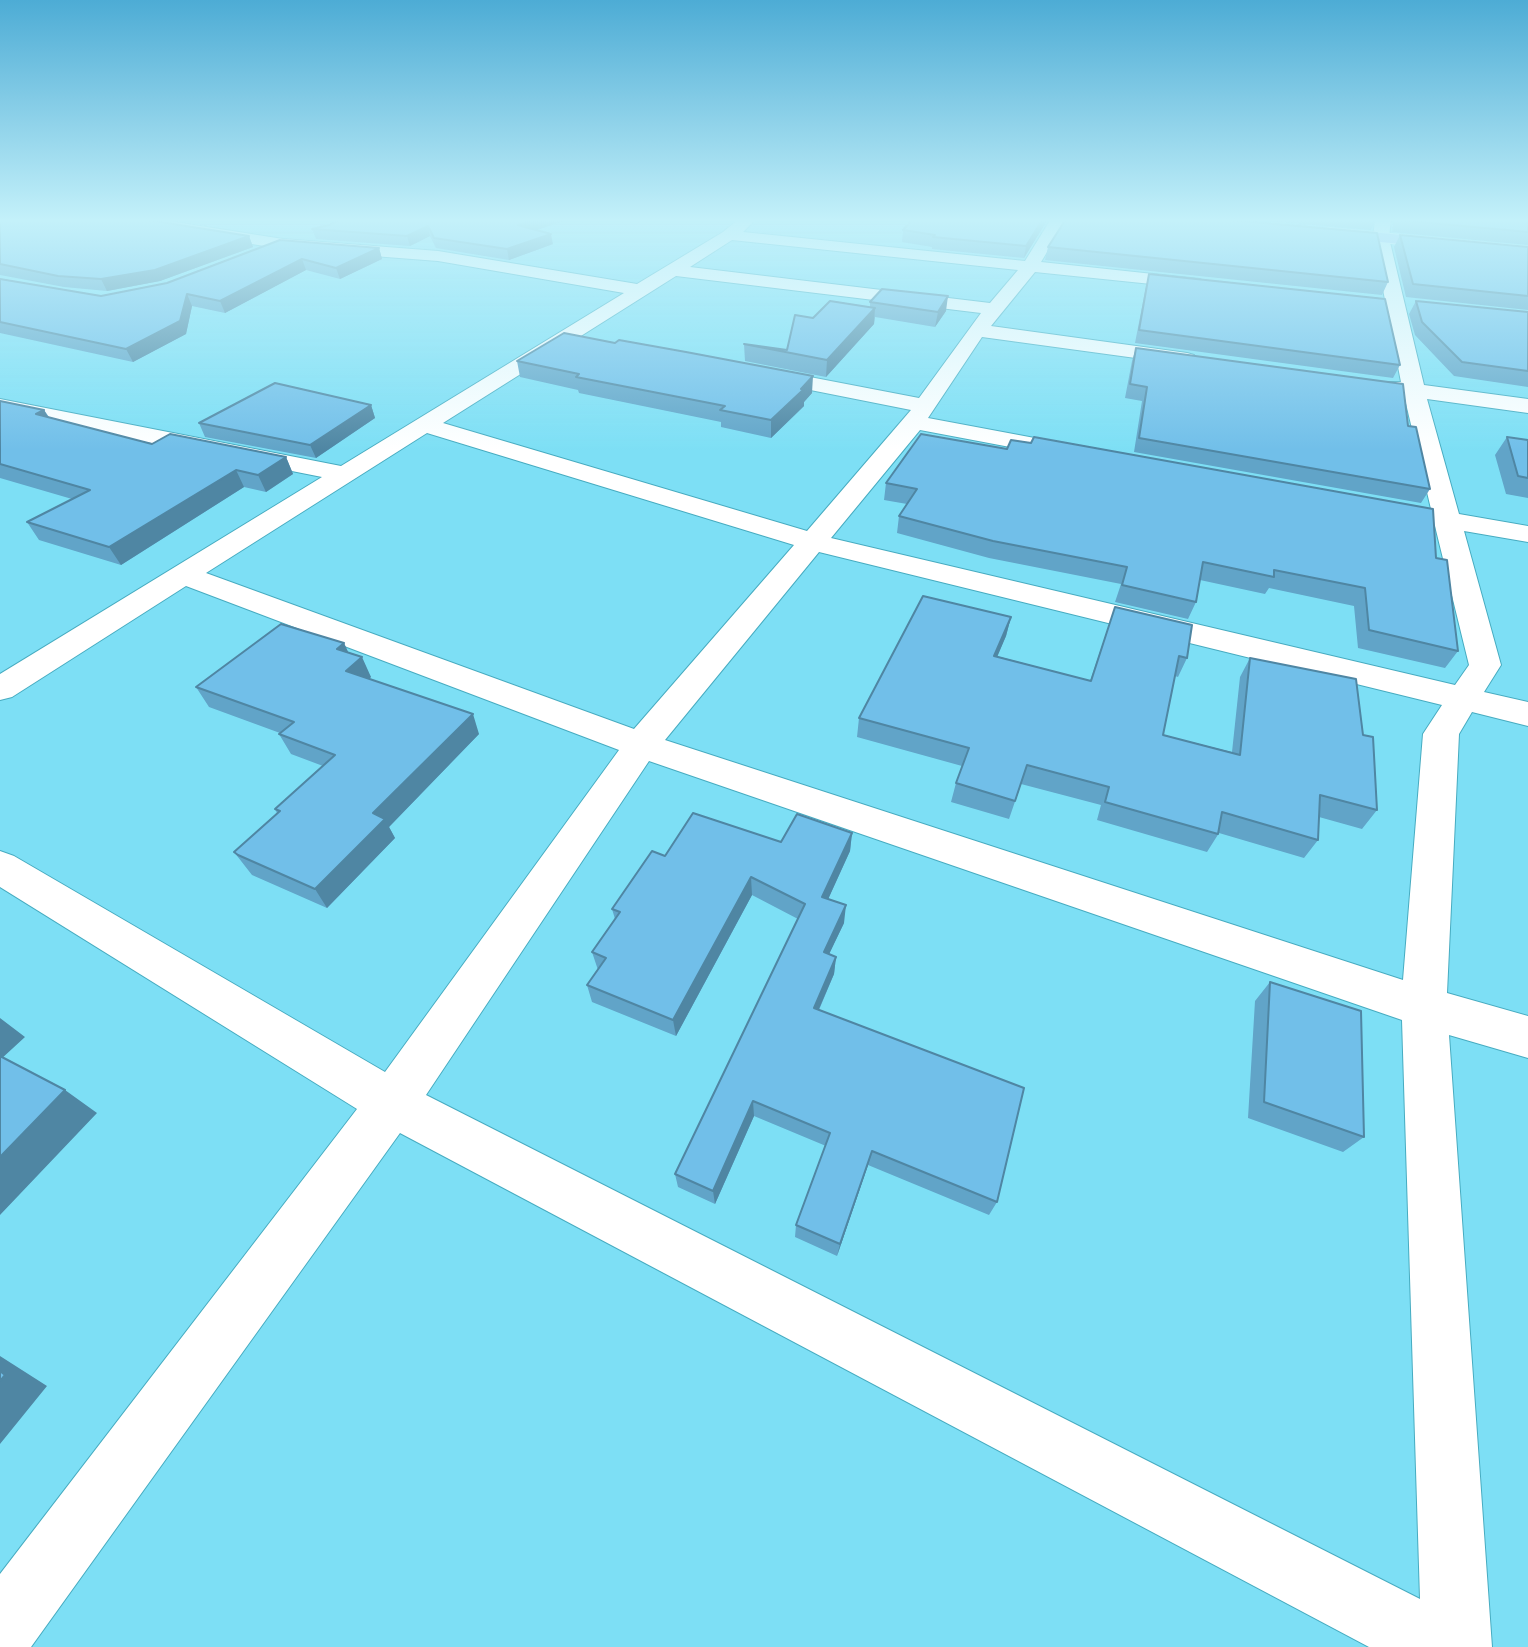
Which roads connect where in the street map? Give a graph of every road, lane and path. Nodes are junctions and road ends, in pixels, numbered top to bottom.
1 (631, 296) edge
2 (835, 296) edge
3 (1006, 296) edge
4 (1394, 296) edge
5 (986, 320) junction
6 (569, 335) junction
7 (596, 340) edge
8 (1209, 362) edge
9 (747, 370) edge
10 (1373, 384) edge
11 (1414, 390) junction
12 (0, 406) edge
13 (1528, 406) edge
14 (920, 414) junction
15 (424, 425) junction
16 (1092, 455) edge
17 (345, 474) junction
18 (1407, 513) edge
19 (1448, 520) junction
20 (1528, 534) edge
21 (813, 542) junction
22 (184, 575) junction
23 (0, 689) edge
24 (1465, 698) junction
25 (1528, 714) edge
26 (641, 746) junction
27 (0, 867) edge
28 (1424, 1007) junction
29 (1528, 1037) edge
30 (392, 1103) junction
31 (0, 1631) edge
32 (1441, 1647) edge
33 (1457, 1647) edge

1 - 6 street
2 - 5 street
3 - 5 street
4 - 11 street
5 - 8 street
5 - 14 street
6 - 7 street
6 - 15 street
9 - 14 street
10 - 11 street
11 - 13 street
11 - 19 street
12 - 17 street
14 - 16 street
14 - 21 street
15 - 17 street
15 - 21 street
17 - 22 street
18 - 19 street
19 - 20 street
19 - 24 street
21 - 24 street
21 - 26 street
22 - 23 street
22 - 26 street
24 - 25 street
24 - 28 street
26 - 28 street
26 - 30 street
27 - 30 street
28 - 29 street
28 - 33 street
30 - 31 street
30 - 32 street

